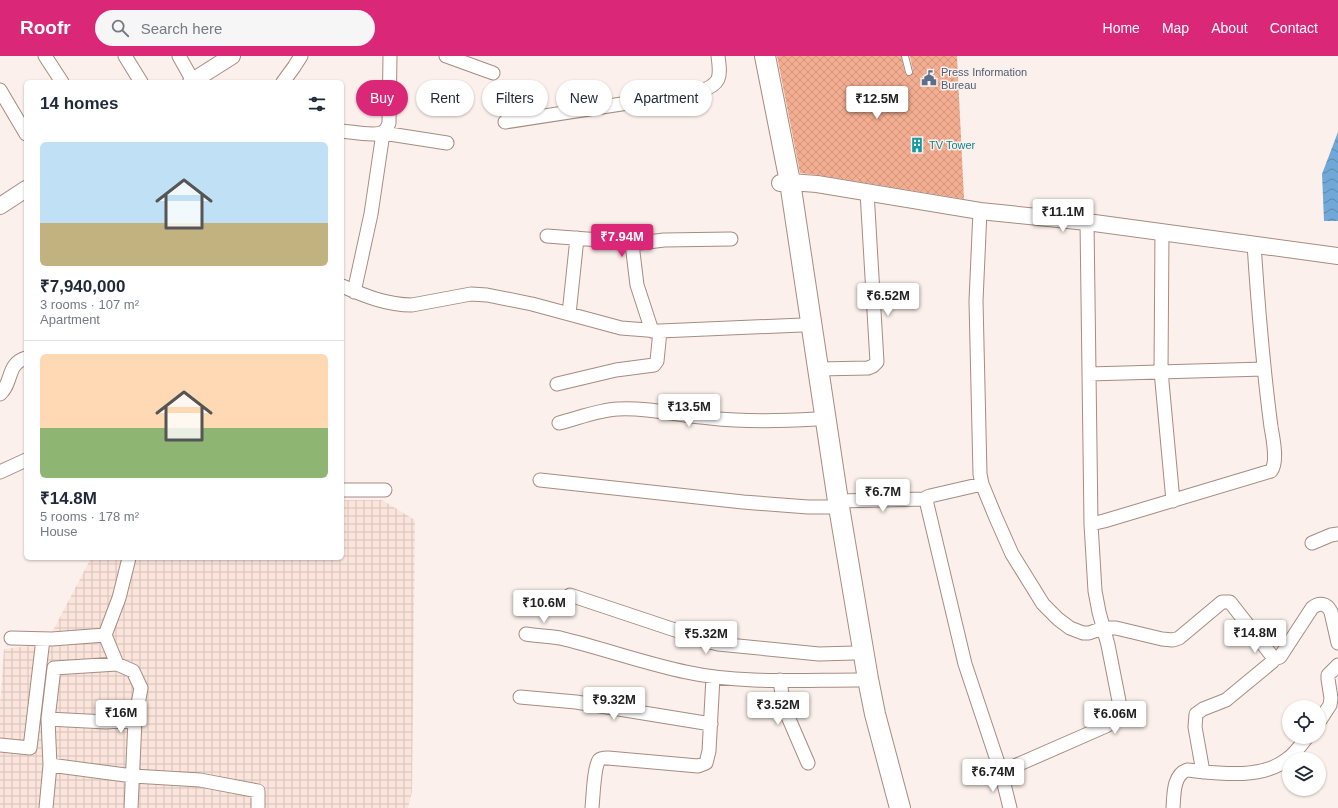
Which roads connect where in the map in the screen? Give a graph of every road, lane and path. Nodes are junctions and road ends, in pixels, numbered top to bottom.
1 (46, 56) edge
2 (125, 56) edge
3 (179, 56) edge
4 (232, 56) edge
5 (301, 56) edge
6 (390, 56) edge
7 (446, 56) edge
8 (718, 56) edge
9 (756, 56) edge
10 (765, 56) edge
11 (905, 56) edge
12 (909, 72) dead end
13 (493, 73) dead end
14 (61, 80) edge
15 (140, 80) edge
16 (191, 80) edge
17 (194, 80) edge
18 (284, 80) edge
19 (0, 90) edge
20 (505, 122) dead end
21 (24, 131) edge
22 (344, 131) edge
23 (383, 133) junction
24 (447, 143) dead end
25 (785, 183) junction
26 (24, 190) edge
27 (867, 192) junction
28 (0, 206) edge
29 (980, 211) junction
30 (1087, 222) junction
31 (1162, 232) junction
32 (547, 236) dead end
33 (577, 238) junction
34 (731, 239) dead end
35 (632, 244) junction
36 (1254, 244) junction
37 (1338, 256) edge
38 (344, 287) edge
39 (354, 292) junction
40 (569, 314) junction
41 (802, 325) junction
42 (656, 331) junction
43 (24, 359) edge
44 (818, 369) junction
45 (1264, 369) junction
46 (1161, 371) junction
47 (1089, 374) junction
48 (557, 384) dead end
49 (0, 394) edge
50 (816, 419) junction
51 (559, 423) dead end
52 (24, 461) edge
53 (0, 472) edge
54 (540, 480) dead end
55 (982, 484) junction
56 (344, 490) edge
57 (385, 490) dead end
58 (926, 499) junction
59 (1173, 501) junction
60 (834, 504) junction
61 (1091, 524) junction
62 (1338, 534) edge
63 (1312, 543) dead end
64 (129, 560) edge
65 (570, 595) dead end
66 (1103, 628) junction
67 (526, 634) dead end
68 (105, 635) junction
69 (11, 638) dead end
70 (44, 639) junction
71 (1338, 643) edge
72 (854, 653) junction
73 (1275, 658) junction
74 (117, 664) junction
75 (1338, 664) edge
76 (713, 677) junction
77 (780, 680) junction
78 (858, 680) junction
79 (520, 697) dead end
80 (1326, 711) edge
81 (48, 719) junction
82 (135, 720) junction
83 (711, 724) junction
84 (1302, 744) edge
85 (0, 746) edge
86 (808, 763) dead end
87 (50, 765) junction
88 (1001, 772) junction
89 (1203, 772) junction
90 (133, 776) junction
91 (46, 808) edge
92 (131, 808) edge
93 (258, 808) edge
94 (592, 808) edge
95 (891, 808) edge
96 (900, 808) edge
97 (1010, 808) edge
98 (1173, 808) edge

1 - 14 street
2 - 15 street
3 - 16 street
4 - 17 street
5 - 18 street
6 - 23 street
7 - 13 street
8 - 20 street
9 - 25 main road
10 - 25 main road
11 - 12 lane
19 - 21 street
22 - 23 street
23 - 24 street
23 - 39 street
25 - 27 street
25 - 41 main road
25 - 44 main road
26 - 28 street
27 - 29 street
27 - 44 street
29 - 30 street
29 - 55 street
30 - 31 street
30 - 47 street
31 - 36 street
31 - 46 street
32 - 33 street
33 - 35 street
33 - 40 street
34 - 35 street
35 - 42 street
36 - 37 street
36 - 45 street
38 - 39 street
39 - 40 street
40 - 42 street
41 - 42 street
41 - 50 main road
42 - 48 street
43 - 49 street
44 - 60 main road
45 - 46 street
45 - 59 street
46 - 47 street
46 - 59 street
47 - 61 street
50 - 51 street
50 - 60 main road
52 - 53 street
54 - 60 street
55 - 58 street
55 - 66 street
56 - 57 street
58 - 60 street
58 - 88 street
59 - 61 street
60 - 72 main road
60 - 96 main road
61 - 66 street
62 - 63 street
64 - 68 street
65 - 72 street
66 - 73 street
66 - 88 street
67 - 76 street
68 - 70 street
68 - 74 street
69 - 70 street
70 - 85 street
71 - 73 street
72 - 78 main road
73 - 89 street
74 - 81 street
74 - 82 street
75 - 80 street
76 - 77 street
76 - 83 street
77 - 78 street
77 - 86 street
78 - 95 main road
79 - 83 street
81 - 82 street
81 - 87 street
82 - 90 street
83 - 94 street
84 - 89 street
87 - 90 street
87 - 91 street
88 - 97 street
89 - 98 street
90 - 92 street
90 - 93 street

